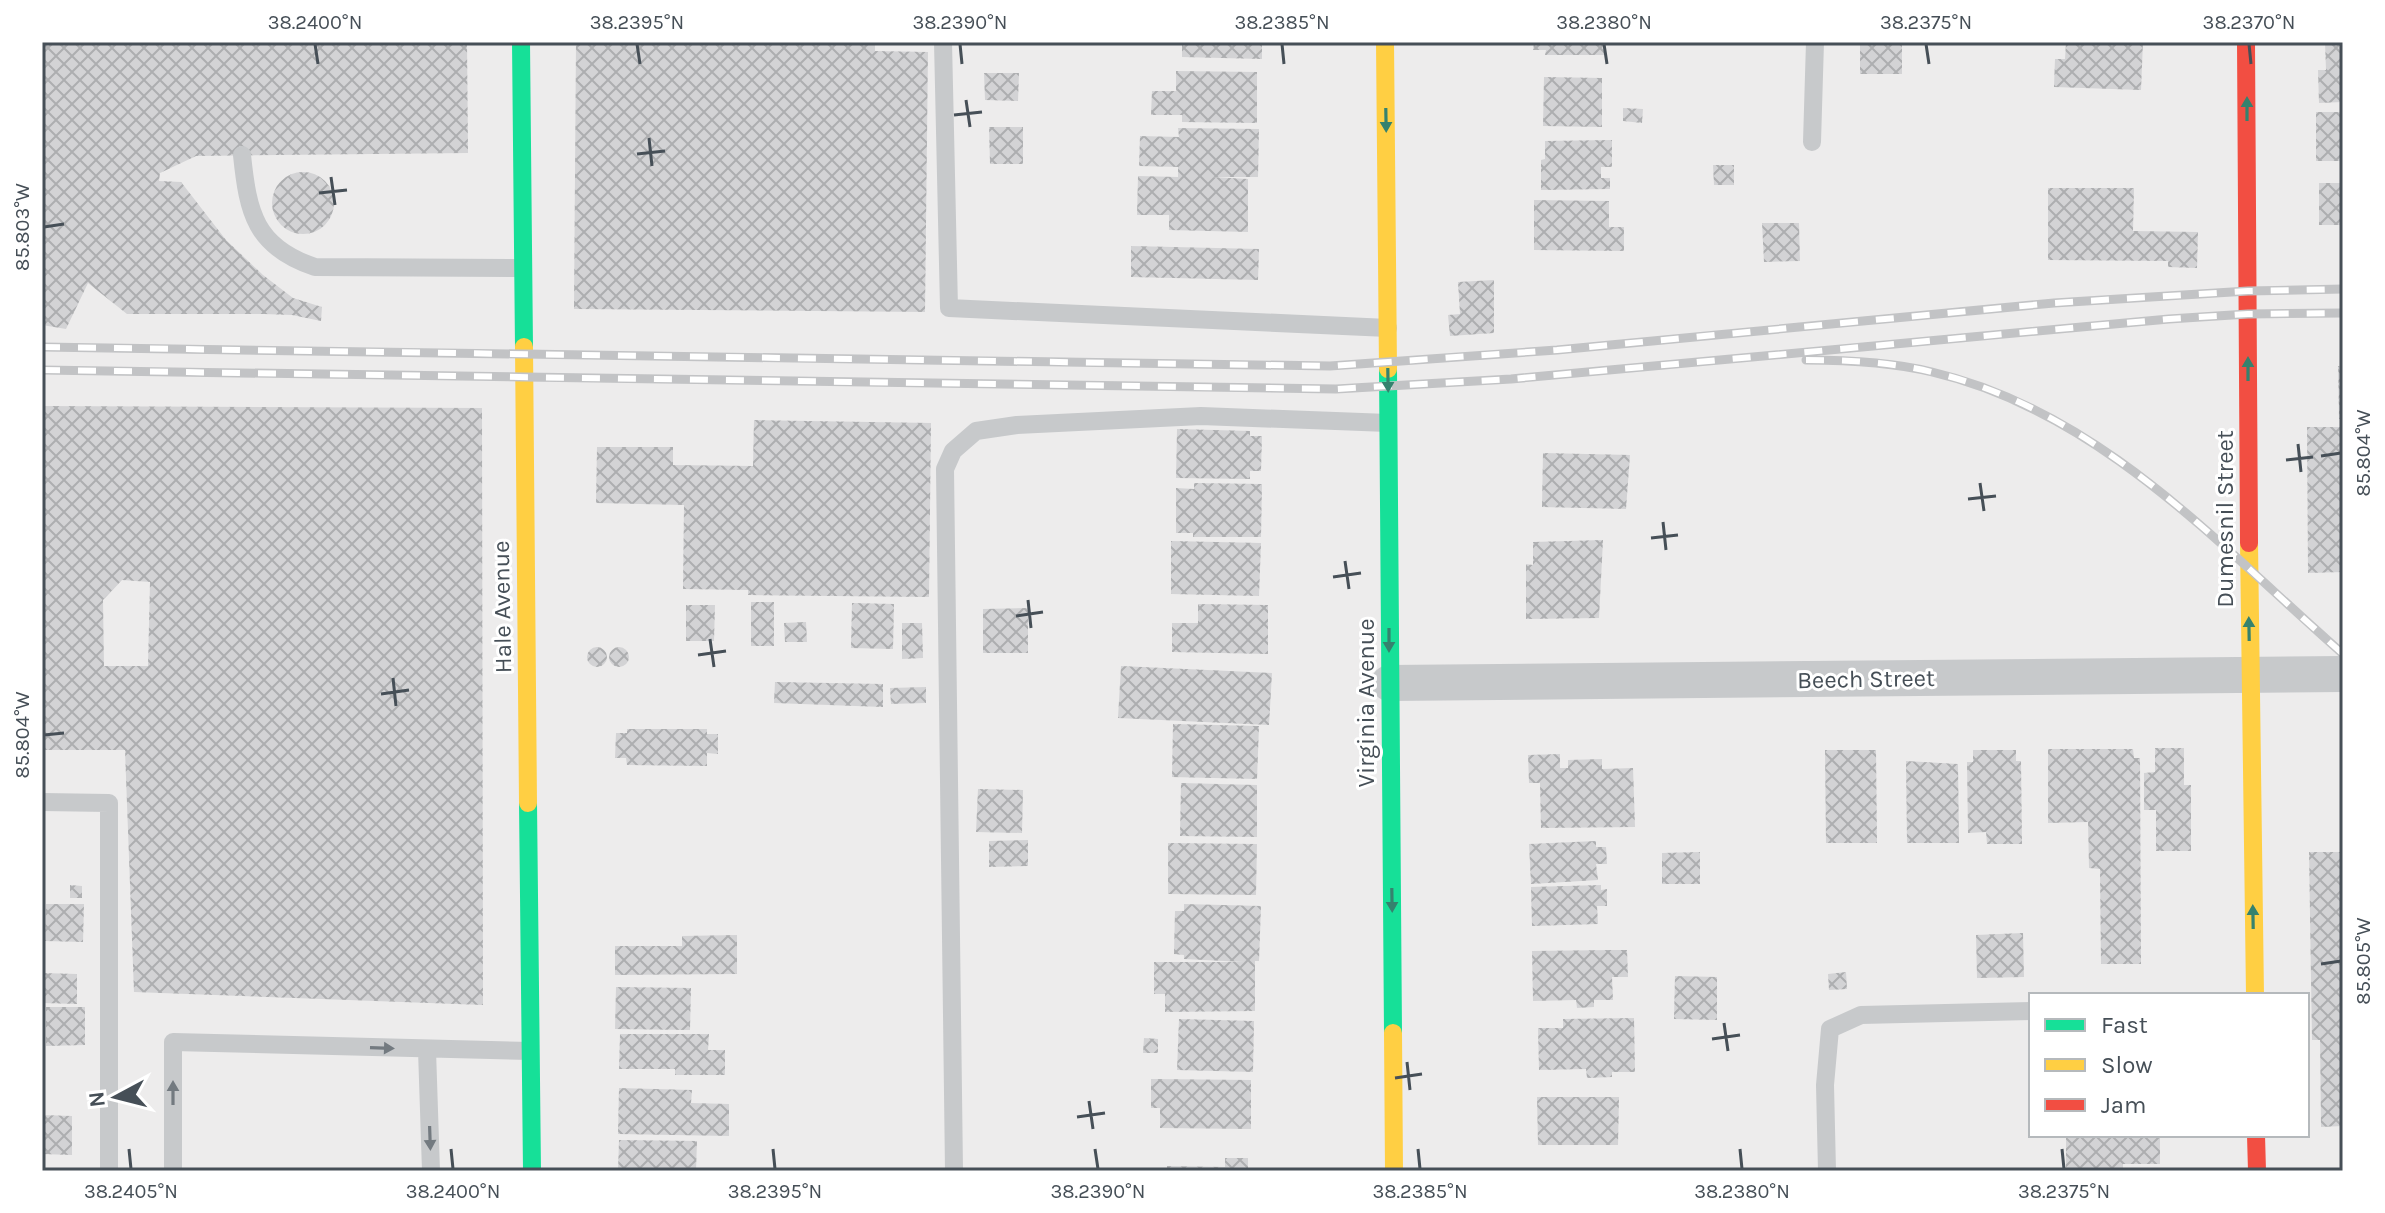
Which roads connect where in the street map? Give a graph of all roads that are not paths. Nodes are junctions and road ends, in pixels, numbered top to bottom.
1 (521, 42) edge
2 (943, 42) edge
3 (1385, 42) edge
4 (1815, 42) edge
5 (2246, 42) edge
6 (1812, 142) dead end
7 (242, 155) dead end
8 (523, 268) junction
9 (1388, 328) junction
10 (1388, 423) junction
11 (2250, 674) junction
12 (2343, 674) edge
13 (1389, 683) junction
14 (42, 802) edge
15 (2255, 993) edge
16 (2029, 1011) edge
17 (427, 1050) junction
18 (530, 1051) junction
19 (2256, 1137) edge
20 (109, 1171) edge
21 (173, 1171) edge
22 (431, 1171) edge
23 (532, 1171) edge
24 (954, 1171) edge
25 (1394, 1171) edge
26 (1827, 1171) edge
27 (2257, 1171) edge

1 - 8 main road, Hale Avenue
2 - 9 lane
3 -> 9 main road, Virginia Avenue
4 - 6 lane
11 -> 5 main road, Dumesnil Street
7 - 8 lane
8 - 18 main road, Hale Avenue
9 -> 10 main road, Virginia Avenue
10 -> 13 main road, Virginia Avenue
10 - 24 lane
11 - 12 street, Beech Street
11 - 13 street, Beech Street
15 -> 11 main road, Dumesnil Street
13 -> 25 main road, Virginia Avenue
14 - 20 lane
16 - 26 lane
17 - 18 lane
21 -> 17 lane
17 -> 22 lane
18 - 23 main road, Hale Avenue
19 - 27 main road

